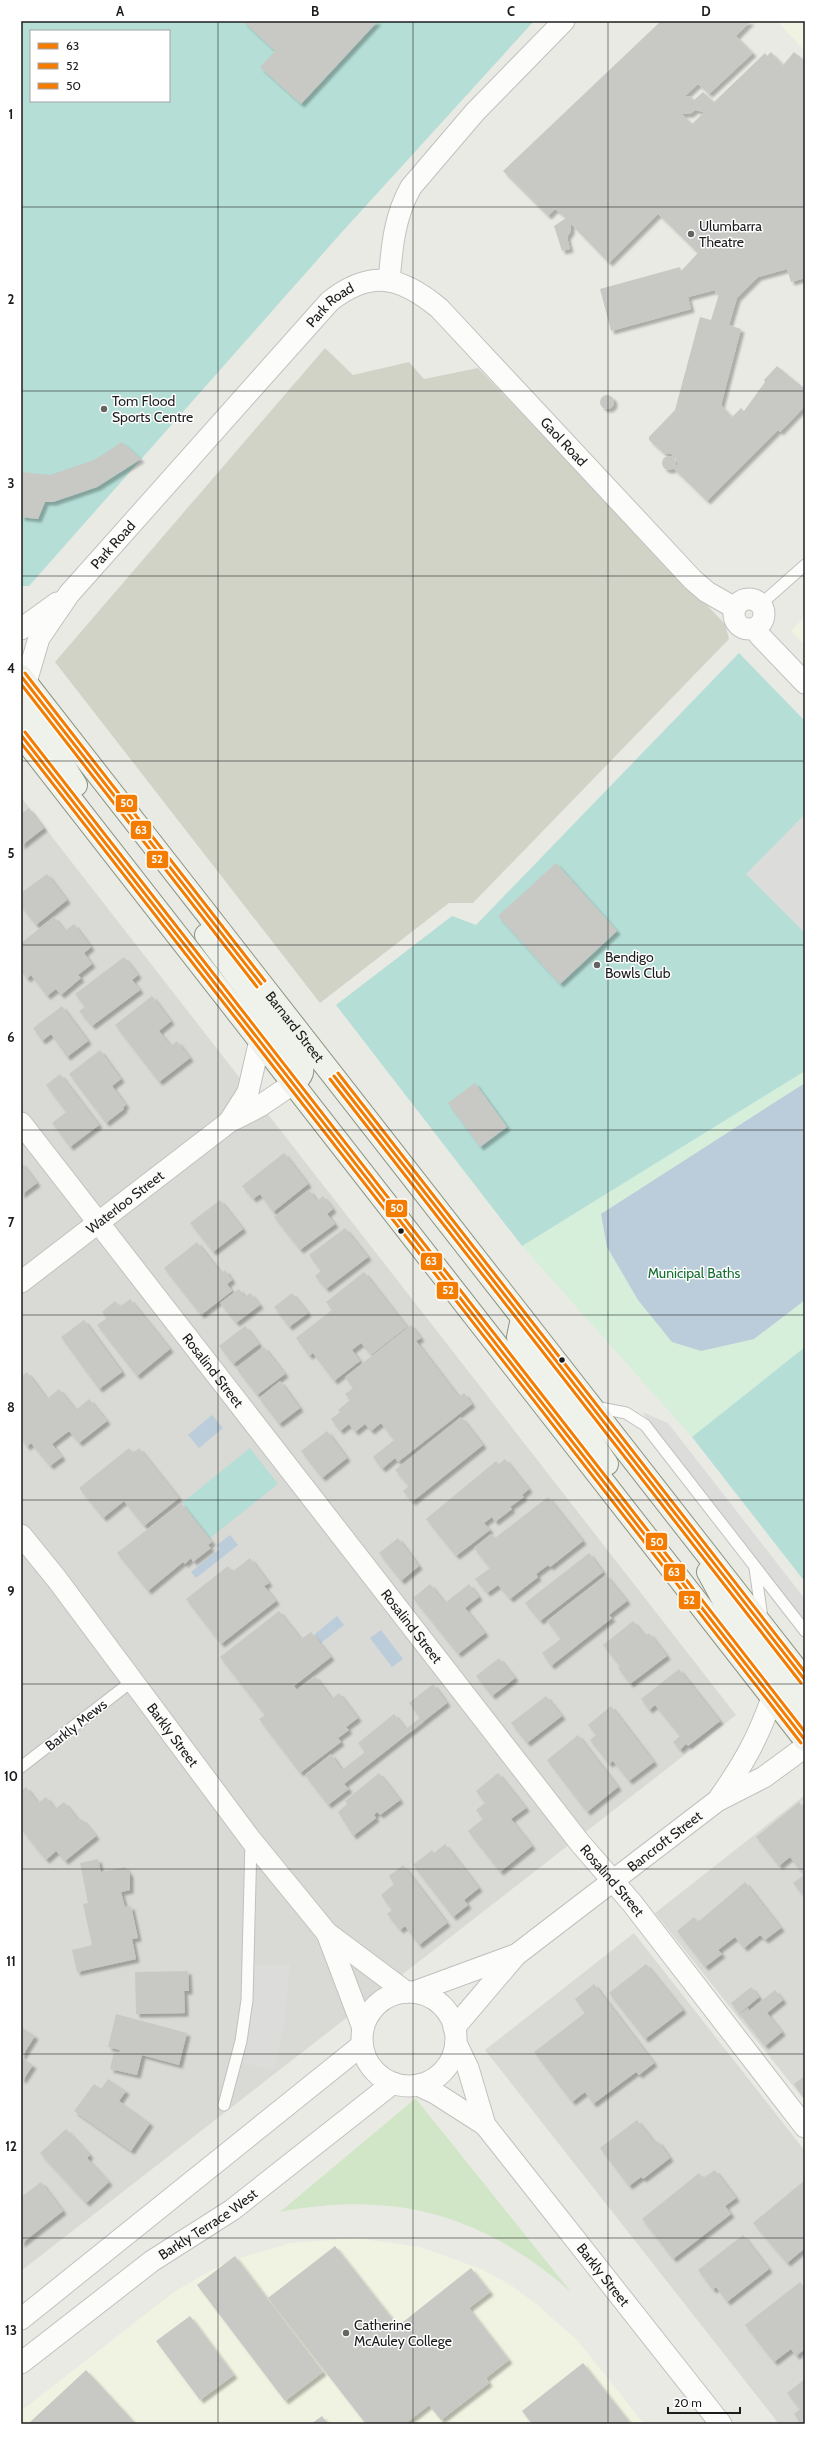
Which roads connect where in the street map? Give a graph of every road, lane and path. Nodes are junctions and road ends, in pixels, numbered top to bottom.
1 (564, 21) edge
2 (389, 281) junction
3 (805, 565) edge
4 (69, 594) junction
5 (761, 604) junction
6 (735, 608) junction
7 (756, 628) junction
8 (21, 629) edge
9 (23, 679) edge
10 (805, 683) edge
11 (21, 707) edge
12 (21, 735) edge
13 (123, 866) junction
14 (170, 867) junction
15 (260, 1040) junction
16 (294, 1083) junction
17 (229, 1122) junction
18 (21, 1123) edge
19 (99, 1222) junction
20 (21, 1282) edge
21 (522, 1318) junction
22 (592, 1407) junction
23 (643, 1532) junction
24 (21, 1535) edge
25 (698, 1543) junction
26 (755, 1567) junction
27 (763, 1626) junction
28 (805, 1632) edge
29 (805, 1680) edge
30 (131, 1682) junction
31 (772, 1698) junction
32 (805, 1709) edge
33 (805, 1740) edge
34 (805, 1747) edge
35 (21, 1767) edge
36 (717, 1801) junction
37 (250, 1840) junction
38 (612, 1881) junction
39 (327, 1933) junction
40 (516, 1955) junction
41 (410, 1992) junction
42 (363, 2036) junction
43 (455, 2036) junction
44 (393, 2083) junction
45 (418, 2085) junction
46 (224, 2105) dead end
47 (485, 2125) junction
48 (805, 2127) edge
49 (21, 2318) edge
50 (21, 2363) edge
51 (721, 2424) edge

1 - 2 street
2 - 4 street, Park Road
2 - 6 street, Gaol Road
3 - 5 lane
4 - 8 street, Park Road
4 - 9 street, Park Road
5 - 6 street
5 - 7 street
6 - 7 street
7 - 10 street
9 - 14 main road, Barnard Street
11 - 13 main road
12 - 13 main road
13 - 15 main road
14 - 16 main road
14 - 21 main road, Barnard Street
15 - 16 main road
15 - 17 street, Waterloo Street
16 - 17 street, Waterloo Street
16 - 23 main road
17 - 19 street, Waterloo Street
18 - 19 street, Rosalind Street
19 - 20 street, Waterloo Street
19 - 38 street, Rosalind Street
21 - 22 main road, Barnard Street
21 - 23 main road
22 - 25 main road, Barnard Street
22 - 26 lane
23 - 31 main road
24 - 30 street, Barkly Street
25 - 27 main road, Barnard Street
25 - 32 main road
26 - 27 lane
26 - 28 lane
27 - 29 main road, Barnard Street
30 - 35 lane, Barkly Mews
30 - 37 street, Barkly Street
31 - 33 main road
31 - 36 street, Bancroft Street
34 - 36 street, Bancroft Street
36 - 38 street, Bancroft Street
37 - 39 street, Barkly Street
37 - 46 lane
38 - 40 street, Bancroft Street
38 - 48 street, Rosalind Street
39 - 41 street, Barkly Street
39 - 42 street, Barkly Street
40 - 41 street, Bancroft Street
40 - 43 street, Bancroft Street
41 - 42 street
41 - 43 street
42 - 44 street
42 - 49 street
43 - 45 street
43 - 47 street, Barkly Street
44 - 45 street
44 - 50 street, Barkly Terrace West
45 - 47 street, Barkly Street
47 - 51 street, Barkly Street

